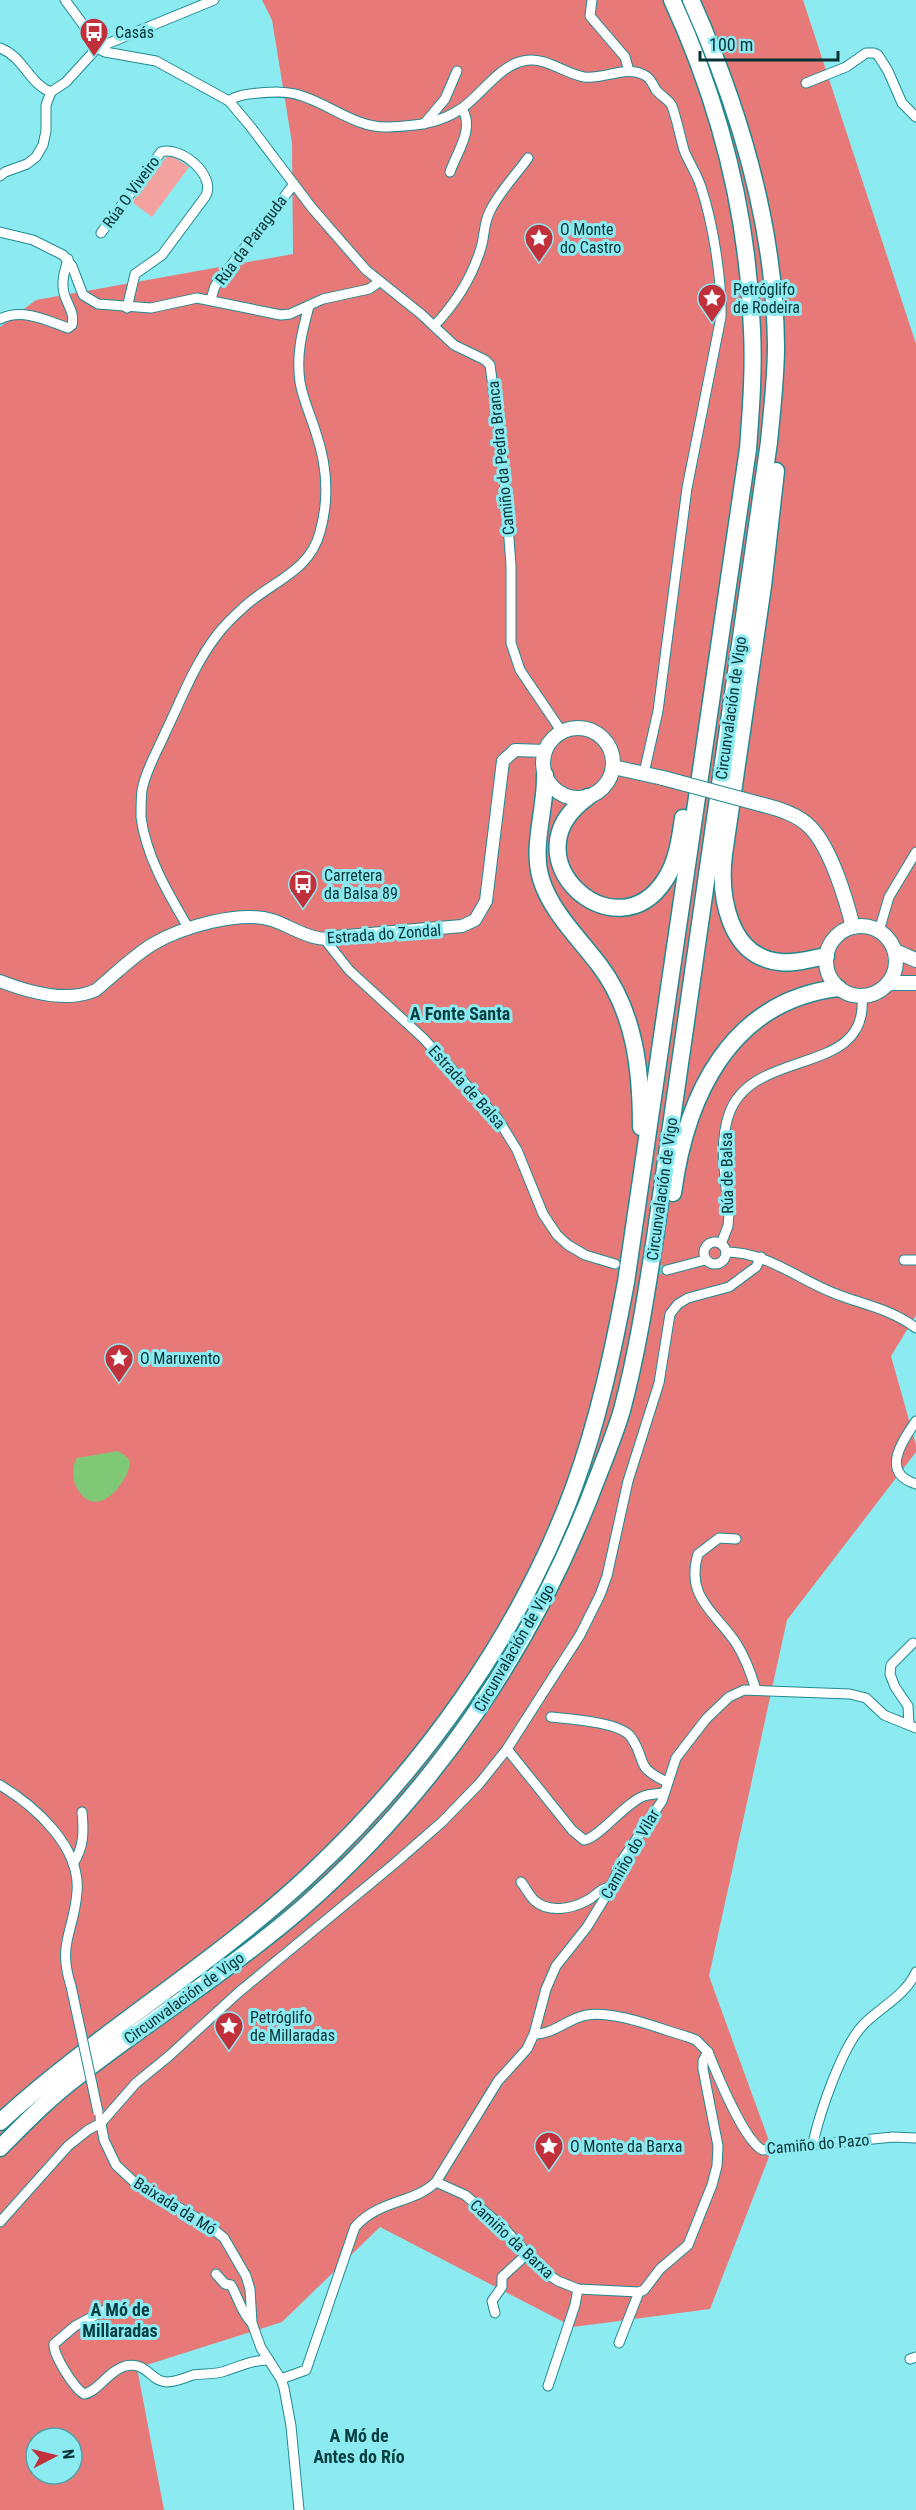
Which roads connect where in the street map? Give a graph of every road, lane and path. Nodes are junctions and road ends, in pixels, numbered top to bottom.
1 (65, 0) edge
2 (214, 0) edge
3 (592, 0) edge
4 (672, 0) edge
5 (691, 0) edge
6 (0, 48) edge
7 (97, 48) junction
8 (457, 70) dead end
9 (629, 71) junction
10 (806, 83) dead end
11 (51, 92) junction
12 (229, 102) junction
13 (462, 109) junction
14 (916, 117) edge
15 (423, 125) junction
16 (528, 158) dead end
17 (450, 171) dead end
18 (2, 172) edge
19 (294, 184) junction
20 (0, 232) edge
21 (101, 233) dead end
22 (68, 259) junction
23 (379, 282) junction
24 (211, 299) junction
25 (309, 306) junction
26 (127, 308) junction
27 (0, 319) edge
28 (434, 326) junction
29 (776, 346) junction
30 (715, 677) junction
31 (562, 732) junction
32 (545, 751) junction
33 (613, 767) junction
34 (644, 773) junction
35 (545, 775) junction
36 (588, 797) junction
37 (916, 852) edge
38 (853, 927) junction
39 (189, 929) junction
40 (879, 931) junction
41 (326, 941) junction
42 (895, 951) junction
43 (826, 956) junction
44 (916, 960) edge
45 (0, 981) edge
46 (889, 983) junction
47 (916, 983) edge
48 (838, 988) junction
49 (862, 997) junction
50 (645, 1158) junction
51 (724, 1248) junction
52 (761, 1257) junction
53 (705, 1260) junction
54 (904, 1260) dead end
55 (916, 1260) edge
56 (615, 1264) tunnel mouth
57 (667, 1270) tunnel mouth
58 (916, 1328) edge
59 (639, 1333) junction
60 (916, 1421) edge
61 (916, 1484) edge
62 (736, 1539) dead end
63 (913, 1643) dead end
64 (756, 1690) junction
65 (551, 1717) dead end
66 (912, 1726) edge
67 (507, 1749) junction
68 (667, 1782) junction
69 (0, 1785) edge
70 (663, 1793) junction
71 (82, 1812) dead end
72 (73, 1864) junction
73 (521, 1882) dead end
74 (609, 1891) junction
75 (916, 1972) edge
76 (534, 2034) junction
77 (708, 2052) junction
78 (0, 2122) edge
79 (101, 2123) junction
80 (916, 2138) edge
81 (813, 2144) junction
82 (0, 2148) edge
83 (436, 2182) junction
84 (0, 2222) edge
85 (526, 2255) junction
86 (216, 2274) dead end
87 (578, 2289) junction
88 (639, 2292) junction
89 (107, 2309) dead end
90 (495, 2313) dead end
91 (252, 2323) junction
92 (619, 2343) dead end
93 (269, 2360) junction
94 (281, 2379) junction
95 (548, 2385) dead end
96 (299, 2510) edge

1 - 7 street
2 - 7 street
3 - 9 street
4 - 30 highway, Circunvalación de Vigo
5 - 29 highway, Circunvalación de Vigo
6 - 11 street
7 - 11 street
7 - 12 street, Camiño da Pedra Branca
8 - 15 street
9 - 13 street
9 - 34 street
10 - 14 street
11 - 18 street
12 - 15 street
12 - 19 street, Camiño da Pedra Branca
13 - 15 street
13 - 17 street
16 - 28 street
19 - 23 street, Camiño da Pedra Branca
19 - 24 street, Rúa da Paraguda
20 - 22 street
21 - 26 street, Rúa O Viveiro
22 - 26 street
22 - 27 street
23 - 25 street
23 - 28 street, Camiño da Pedra Branca
24 - 25 street
24 - 26 street
25 - 39 street
28 - 31 street, Camiño da Pedra Branca
29 - 43 highway
29 - 59 highway, Circunvalación de Vigo
30 - 36 highway
30 - 50 highway, Circunvalación de Vigo
31 - 32 main road
31 - 33 main road
32 - 35 main road
32 - 41 street, Estrada do Zondal
33 - 34 main road
33 - 36 main road
34 - 38 main road, bridge
35 - 36 main road
35 - 50 highway
37 - 40 street
38 - 40 main road
38 - 43 main road
39 - 41 street, Estrada do Zondal
39 - 45 street, Estrada do Zondal
40 - 42 main road
41 - 56 street, Estrada de Balsa
42 - 44 main road
42 - 46 main road
43 - 48 main road
46 - 47 main road
46 - 49 main road
48 - 49 main road
48 - 59 highway
49 - 51 street, Rúa de Balsa
50 - 78 highway, Circunvalación de Vigo
51 - 52 street
51 - 53 street
51 - 53 street
52 - 58 street
52 - 67 street
53 - 57 street
54 - 55 street
59 - 82 highway, Circunvalación de Vigo
60 - 61 street
62 - 64 street
63 - 66 street
64 - 66 street, Camiño do Vilar
64 - 68 street, Camiño do Vilar
65 - 68 street
67 - 70 street
67 - 79 street
68 - 70 street, Camiño do Vilar
69 - 72 street, Baixada da Mó
70 - 74 street, Camiño do Vilar
71 - 72 street
72 - 79 street, Baixada da Mó, bridge
73 - 74 street
74 - 76 street, Camiño do Vilar
75 - 81 street
76 - 77 street
76 - 83 street
77 - 81 street, Camiño do Pazo
77 - 88 street
79 - 84 street
79 - 91 street, Baixada da Mó
80 - 81 street, Camiño do Pazo
83 - 85 street, Camiño da Barxa
83 - 94 street
85 - 87 street, Camiño da Barxa
85 - 90 street
86 - 91 street
87 - 88 street, Camiño da Barxa
87 - 95 street
88 - 92 street
89 - 93 street
91 - 93 street, Baixada da Mó
93 - 94 street, Baixada da Mó
94 - 96 street, Baixada da Mó

